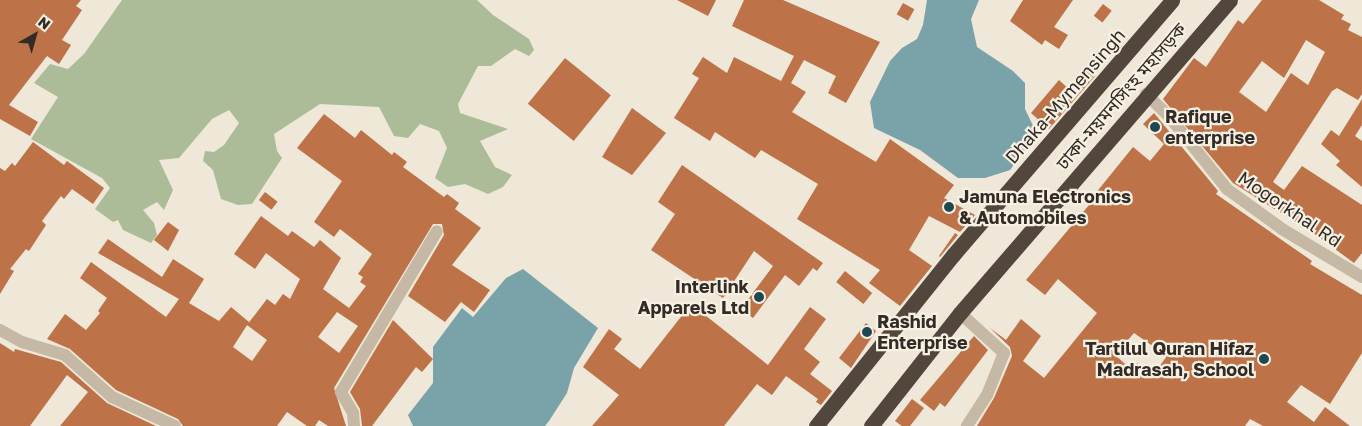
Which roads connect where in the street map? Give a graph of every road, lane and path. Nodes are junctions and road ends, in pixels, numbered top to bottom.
1 (1172, 0) edge
2 (1230, 0) edge
3 (1146, 94) junction
4 (437, 232) dead end
5 (1362, 277) edge
6 (960, 313) junction
7 (0, 330) edge
8 (175, 426) edge
9 (354, 426) edge
10 (816, 426) edge
11 (871, 426) edge
12 (967, 426) edge

1 - 10 highway, Dhaka-Mymensingh
2 - 3 highway, ঢাকা-ময়মনসিংহ মহাসড়ক
3 - 5 street, Mogorkhal Rd
3 - 6 highway, ঢাকা-ময়মনসিংহ মহাসড়ক
4 - 9 street
6 - 11 highway, ঢাকা-ময়মনসিংহ মহাসড়ক
6 - 12 street
7 - 8 street

